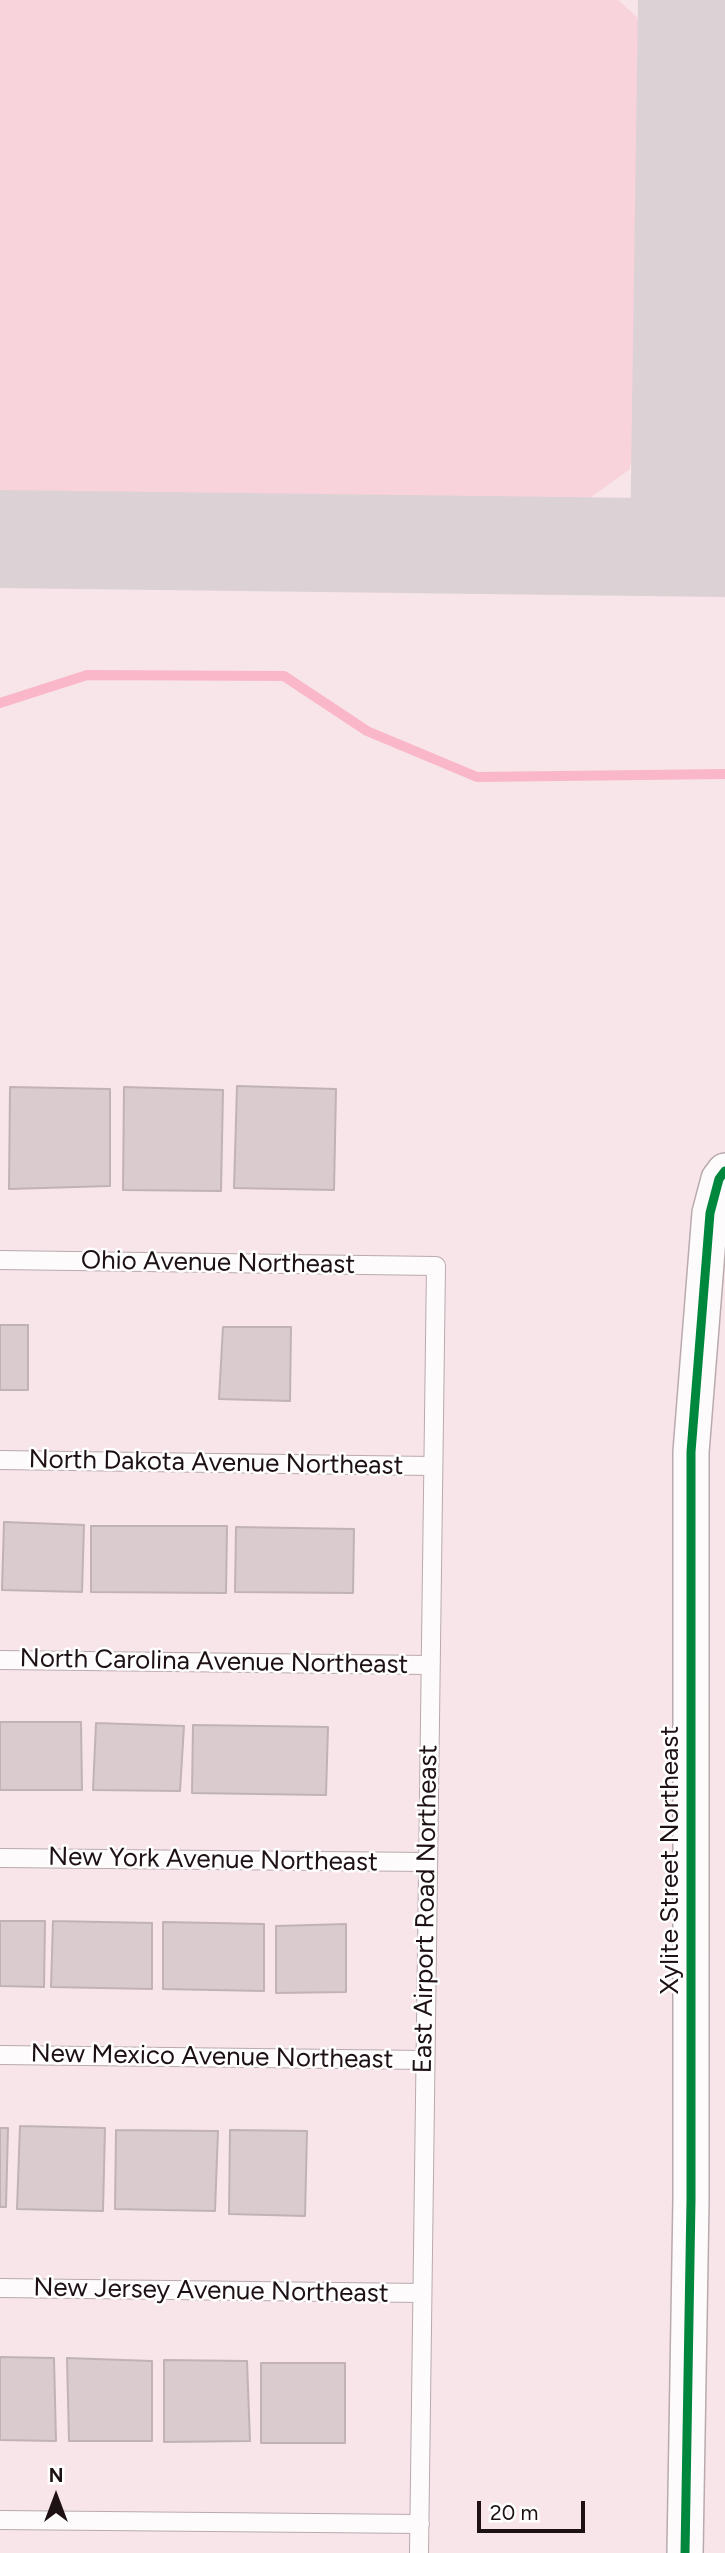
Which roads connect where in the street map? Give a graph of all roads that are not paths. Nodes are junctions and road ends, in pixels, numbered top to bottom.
1 (725, 1171) edge
2 (0, 1260) edge
3 (436, 1266) joint
4 (0, 1460) edge
5 (431, 1466) junction
6 (0, 1660) edge
7 (429, 1665) junction
8 (0, 1858) edge
9 (427, 1862) junction
10 (0, 2054) edge
11 (425, 2060) junction
12 (0, 2288) edge
13 (422, 2293) junction
14 (0, 2520) edge
15 (419, 2524) junction
16 (419, 2553) edge
17 (685, 2553) edge

1 - 17 street, Xylite Street Northeast
2 - 3 lane, Ohio Avenue Northeast
3 - 5 lane, East Airport Road Northeast
4 - 5 lane, North Dakota Avenue Northeast
5 - 7 lane, East Airport Road Northeast
6 - 7 lane, North Carolina Avenue Northeast
7 - 9 lane, East Airport Road Northeast
8 - 9 lane, New York Avenue Northeast
9 - 11 lane, East Airport Road Northeast
10 - 11 lane, New Mexico Avenue Northeast
11 - 13 lane, East Airport Road Northeast
12 - 13 lane, New Jersey Avenue Northeast
13 - 15 lane, East Airport Road Northeast
14 - 15 lane
15 - 16 lane, East Airport Road Northeast

